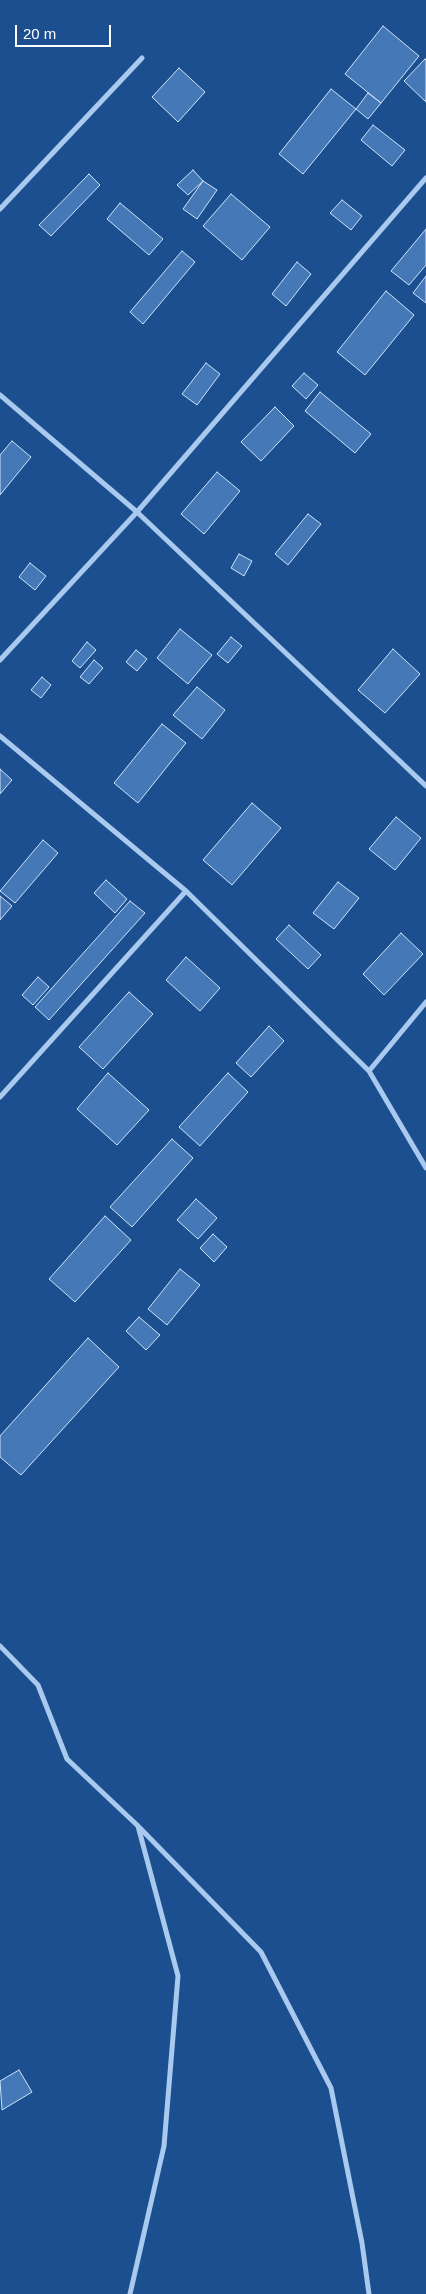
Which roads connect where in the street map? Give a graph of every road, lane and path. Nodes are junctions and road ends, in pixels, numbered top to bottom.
1 (142, 58) dead end
2 (426, 178) edge
3 (0, 209) edge
4 (0, 395) edge
5 (137, 512) junction
6 (0, 660) edge
7 (0, 736) edge
8 (426, 786) edge
9 (186, 891) junction
10 (426, 1002) edge
11 (369, 1071) junction
12 (0, 1097) edge
13 (426, 1168) edge
14 (0, 1646) edge
15 (138, 1825) junction
16 (130, 2294) edge
17 (370, 2294) edge

1 - 3 street
2 - 5 street
4 - 5 street
5 - 6 street
5 - 8 street
7 - 9 street
9 - 11 street
9 - 12 street
10 - 11 street
11 - 13 street
14 - 15 street
15 - 16 street
15 - 17 street

